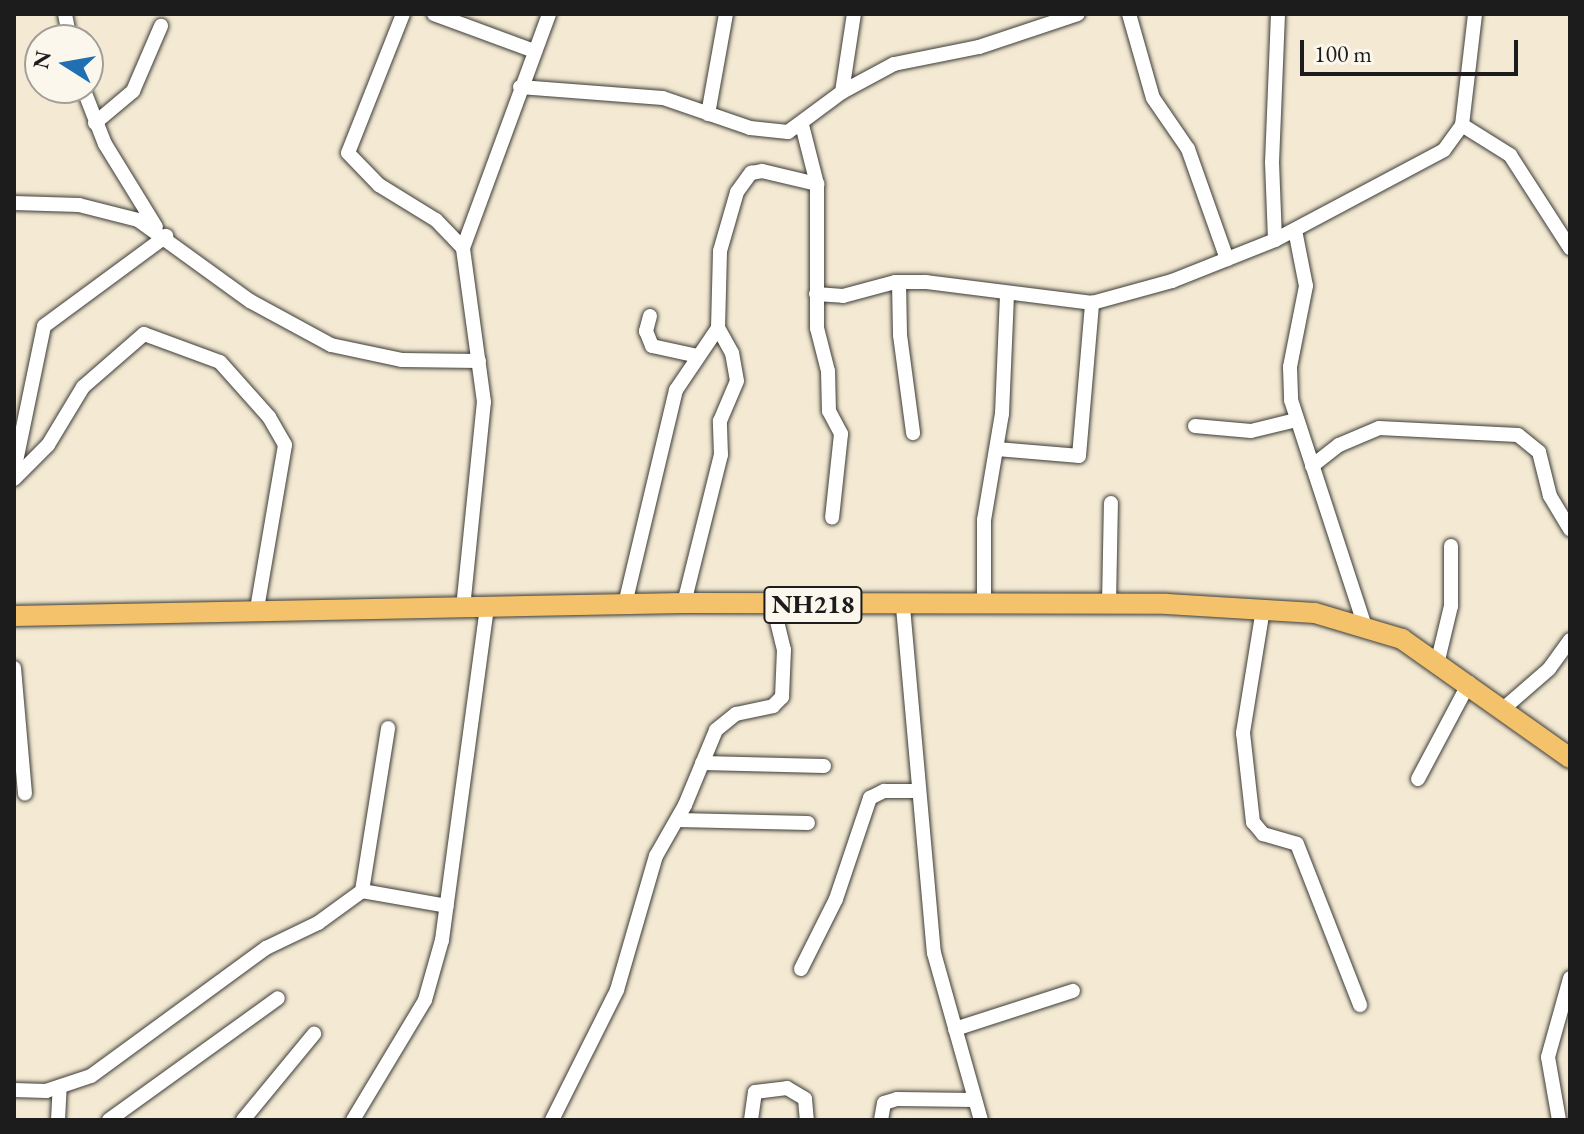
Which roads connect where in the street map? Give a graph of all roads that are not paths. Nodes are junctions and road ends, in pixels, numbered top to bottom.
1 (403, 14) edge
2 (434, 14) edge
3 (549, 14) edge
4 (726, 14) edge
5 (854, 14) edge
6 (1078, 14) edge
7 (1129, 14) edge
8 (1278, 14) edge
9 (1475, 14) edge
10 (161, 26) dead end
11 (534, 51) junction
12 (520, 87) junction
13 (842, 92) junction
14 (88, 104) edge
15 (708, 114) junction
16 (95, 123) junction
17 (802, 125) junction
18 (1462, 125) junction
19 (817, 184) junction
20 (14, 203) edge
21 (1295, 230) junction
22 (161, 232) junction
23 (1275, 240) junction
24 (463, 248) junction
25 (1570, 248) edge
26 (1227, 259) junction
27 (899, 282) junction
28 (816, 294) junction
29 (1007, 294) junction
30 (1092, 303) junction
31 (650, 316) dead end
32 (718, 328) junction
33 (698, 356) junction
34 (479, 361) junction
35 (1296, 420) junction
36 (1195, 426) dead end
37 (913, 433) dead end
38 (998, 449) junction
39 (1312, 466) junction
40 (14, 471) edge
41 (14, 479) edge
42 (1111, 503) dead end
43 (832, 518) dead end
44 (1570, 529) edge
45 (1451, 546) dead end
46 (684, 603) junction
47 (625, 604) junction
48 (1109, 604) junction
49 (773, 605) junction
50 (984, 606) junction
51 (903, 607) junction
52 (463, 608) junction
53 (487, 608) junction
54 (257, 609) junction
55 (1263, 609) junction
56 (14, 616) edge
57 (1364, 624) junction
58 (1570, 640) edge
59 (1438, 660) junction
60 (14, 668) edge
61 (1469, 683) junction
62 (1503, 709) junction
63 (388, 728) dead end
64 (1570, 758) edge
65 (702, 763) junction
66 (824, 766) dead end
67 (1418, 779) dead end
68 (919, 791) junction
69 (25, 794) dead end
70 (678, 820) junction
71 (808, 823) dead end
72 (362, 891) junction
73 (447, 906) junction
74 (801, 969) dead end
75 (1570, 978) edge
76 (1073, 991) dead end
77 (278, 998) dead end
78 (1360, 1005) dead end
79 (955, 1029) junction
80 (314, 1034) dead end
81 (60, 1087) junction
82 (14, 1090) edge
83 (975, 1100) junction
84 (58, 1120) edge
85 (109, 1120) edge
86 (243, 1120) edge
87 (353, 1120) edge
88 (552, 1120) edge
89 (751, 1120) edge
90 (807, 1120) edge
91 (881, 1120) edge
92 (981, 1120) edge
93 (1559, 1120) edge

1 - 24 street
2 - 11 street
3 - 11 street
4 - 15 street
5 - 13 street
6 - 13 street
7 - 26 street
8 - 23 street
9 - 18 street
10 - 16 street
11 - 12 street
12 - 15 street
12 - 24 street
13 - 17 street
14 - 16 street
15 - 17 street
16 - 22 street
17 - 19 street
18 - 21 street
18 - 25 street
19 - 28 street
19 - 32 street
20 - 22 street
21 - 23 street
21 - 35 street
22 - 34 street
22 - 40 street
23 - 26 street
24 - 34 street
26 - 30 street
27 - 28 street
27 - 29 street
27 - 37 street
28 - 43 street
29 - 30 street
29 - 38 street
30 - 38 street
31 - 33 street
32 - 33 street
32 - 46 street
33 - 47 street
34 - 52 street
35 - 36 street
35 - 39 street
38 - 50 street
39 - 44 street
39 - 57 street
41 - 54 street
42 - 48 street
45 - 59 street
46 - 47 highway, NH218
46 - 49 highway, NH218
47 - 53 highway, NH218
48 - 50 highway, NH218
48 - 55 highway, NH218
49 - 51 highway, NH218
49 - 65 street
50 - 51 highway, NH218
51 - 68 street
52 - 53 highway, NH218
52 - 54 highway, NH218
53 - 73 street
54 - 56 highway, NH218
55 - 57 highway, NH218
55 - 78 street
57 - 59 highway, NH218
58 - 62 street
59 - 61 highway, NH218
60 - 69 street
61 - 62 highway, NH218
61 - 67 street
62 - 64 highway, NH218
63 - 72 street
65 - 66 street
65 - 70 street
68 - 74 street
68 - 79 street
70 - 71 street
70 - 88 street
72 - 73 street
72 - 81 street
73 - 87 street
75 - 93 street
76 - 79 street
77 - 85 street
79 - 83 street
80 - 86 street
81 - 82 street
81 - 84 street
83 - 91 street
83 - 92 street
89 - 90 street

